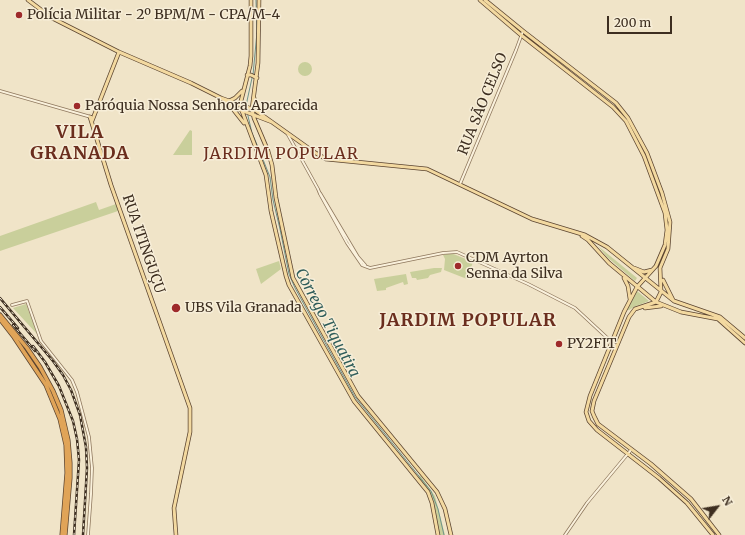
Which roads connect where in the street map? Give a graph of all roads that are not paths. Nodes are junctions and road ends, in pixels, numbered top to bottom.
1 (28, 0) edge
2 (251, 0) edge
3 (259, 0) edge
4 (480, 0) edge
5 (485, 0) edge
6 (522, 33) junction
7 (119, 52) junction
8 (249, 75) junction
9 (256, 77) junction
10 (243, 89) junction
11 (0, 91) edge
12 (254, 93) junction
13 (228, 102) junction
14 (242, 104) junction
15 (252, 108) junction
16 (242, 111) junction
17 (262, 114) junction
18 (253, 115) junction
19 (90, 116) junction
20 (264, 119) junction
21 (92, 122) junction
22 (272, 122) junction
23 (246, 124) junction
24 (257, 125) junction
25 (286, 133) junction
26 (256, 150) junction
27 (268, 152) junction
28 (460, 184) junction
29 (577, 233) junction
30 (285, 258) junction
31 (629, 266) junction
32 (654, 270) junction
33 (621, 273) junction
34 (661, 277) junction
35 (644, 278) junction
36 (637, 287) junction
37 (662, 292) junction
38 (643, 293) junction
39 (630, 301) junction
40 (674, 301) junction
41 (656, 302) junction
42 (12, 305) dead end
43 (662, 306) junction
44 (639, 308) junction
45 (0, 315) edge
46 (0, 319) edge
47 (745, 338) edge
48 (612, 341) junction
49 (745, 343) edge
50 (616, 346) junction
51 (25, 353) junction
52 (36, 360) junction
53 (631, 450) junction
54 (628, 454) junction
55 (62, 535) edge
56 (65, 535) edge
57 (88, 535) edge
58 (176, 535) edge
59 (438, 535) edge
60 (451, 535) edge
61 (565, 535) edge
62 (713, 535) edge
63 (718, 535) edge

1 - 7 main road
2 - 8 main road
3 - 9 main road
4 - 6 main road
5 - 6 main road
6 - 28 street, RUA SÃO CELSO
6 - 32 main road
6 - 34 main road
7 - 13 main road
7 - 19 main road
8 - 9 main road
8 - 10 main road
9 - 12 main road
10 - 13 main road
10 - 14 main road
11 - 19 street
12 - 15 main road
12 - 17 main road
13 - 14 main road
13 - 16 main road
13 - 23 main road
14 - 15 main road
14 - 16 main road
15 - 17 main road
15 - 18 main road
16 - 18 main road
16 - 23 main road
17 - 22 main road
18 - 20 main road
18 - 24 main road
19 - 21 main road
19 - 21 street
20 - 22 main road
20 - 24 main road
21 - 58 main road, RUA ITINGUÇU
22 - 25 main road
23 - 26 main road
24 - 27 main road
25 - 28 main road
25 - 48 street
26 - 27 main road
26 - 30 main road
27 - 30 main road
28 - 29 main road
29 - 31 main road
29 - 33 main road
30 - 59 main road
30 - 60 main road
31 - 32 main road
31 - 35 main road
32 - 35 main road
33 - 36 main road
33 - 39 main road
34 - 37 main road
34 - 40 main road
35 - 36 main road
35 - 37 main road
35 - 38 main road
36 - 38 main road
36 - 39 main road
37 - 40 main road
37 - 41 main road
38 - 41 main road
39 - 48 main road
40 - 47 main road
41 - 43 main road
41 - 44 main road
42 - 57 street
43 - 44 main road
43 - 49 main road
44 - 50 main road
45 - 52 highway
46 - 51 highway
48 - 50 street
48 - 54 main road
50 - 53 main road
51 - 52 highway
51 - 55 highway
52 - 56 highway
53 - 54 street
53 - 63 main road
54 - 61 street
54 - 62 main road

